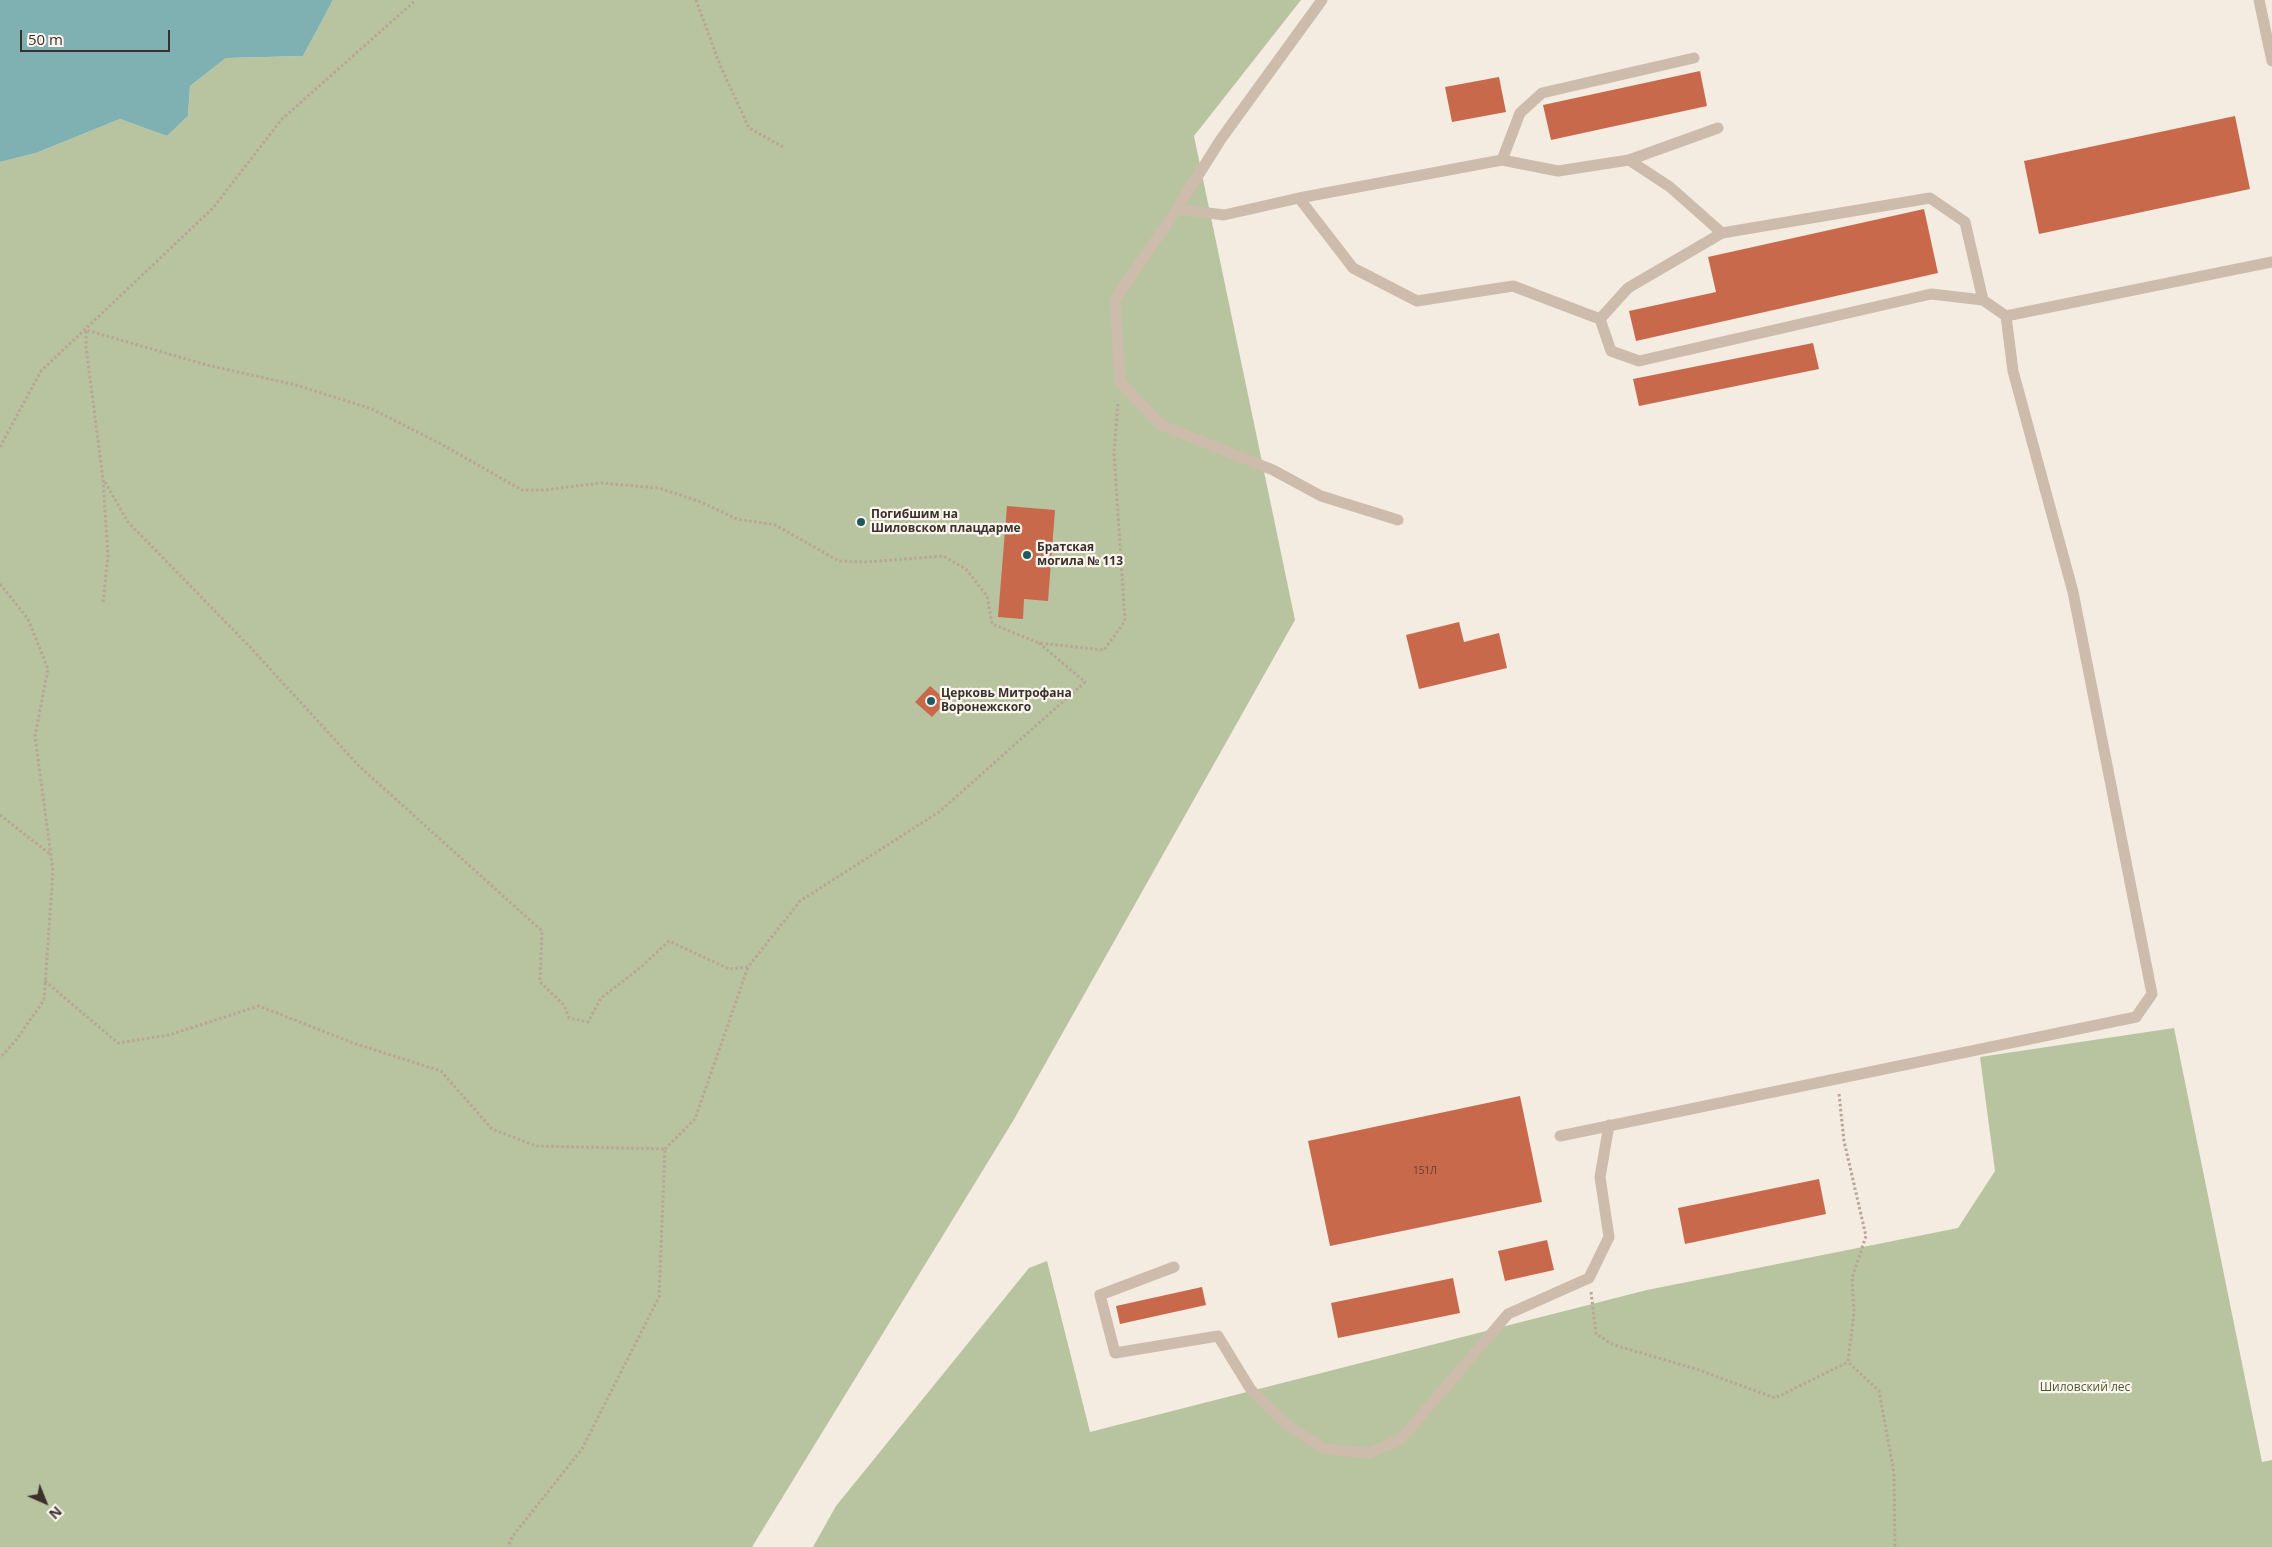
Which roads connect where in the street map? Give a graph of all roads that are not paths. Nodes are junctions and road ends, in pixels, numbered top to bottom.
1 (1322, 0) edge
2 (2259, 0) edge
3 (1694, 58) dead end
4 (2272, 61) edge
5 (1718, 128) dead end
6 (1502, 160) junction
7 (1629, 160) junction
8 (1299, 198) junction
9 (1176, 209) junction
10 (1722, 233) junction
11 (2272, 262) edge
12 (1983, 300) junction
13 (2006, 316) junction
14 (1600, 319) junction
15 (1398, 520) dead end
16 (1609, 1125) junction
17 (1560, 1136) dead end
18 (1174, 1267) dead end

1 - 9 lane
2 - 4 lane
3 - 6 lane
5 - 7 lane
6 - 7 lane
6 - 8 lane
7 - 10 lane
8 - 9 lane
8 - 14 lane
9 - 15 lane
10 - 12 lane
10 - 14 lane
11 - 13 lane
12 - 13 lane
12 - 14 lane
13 - 16 lane
16 - 17 lane
16 - 18 lane

